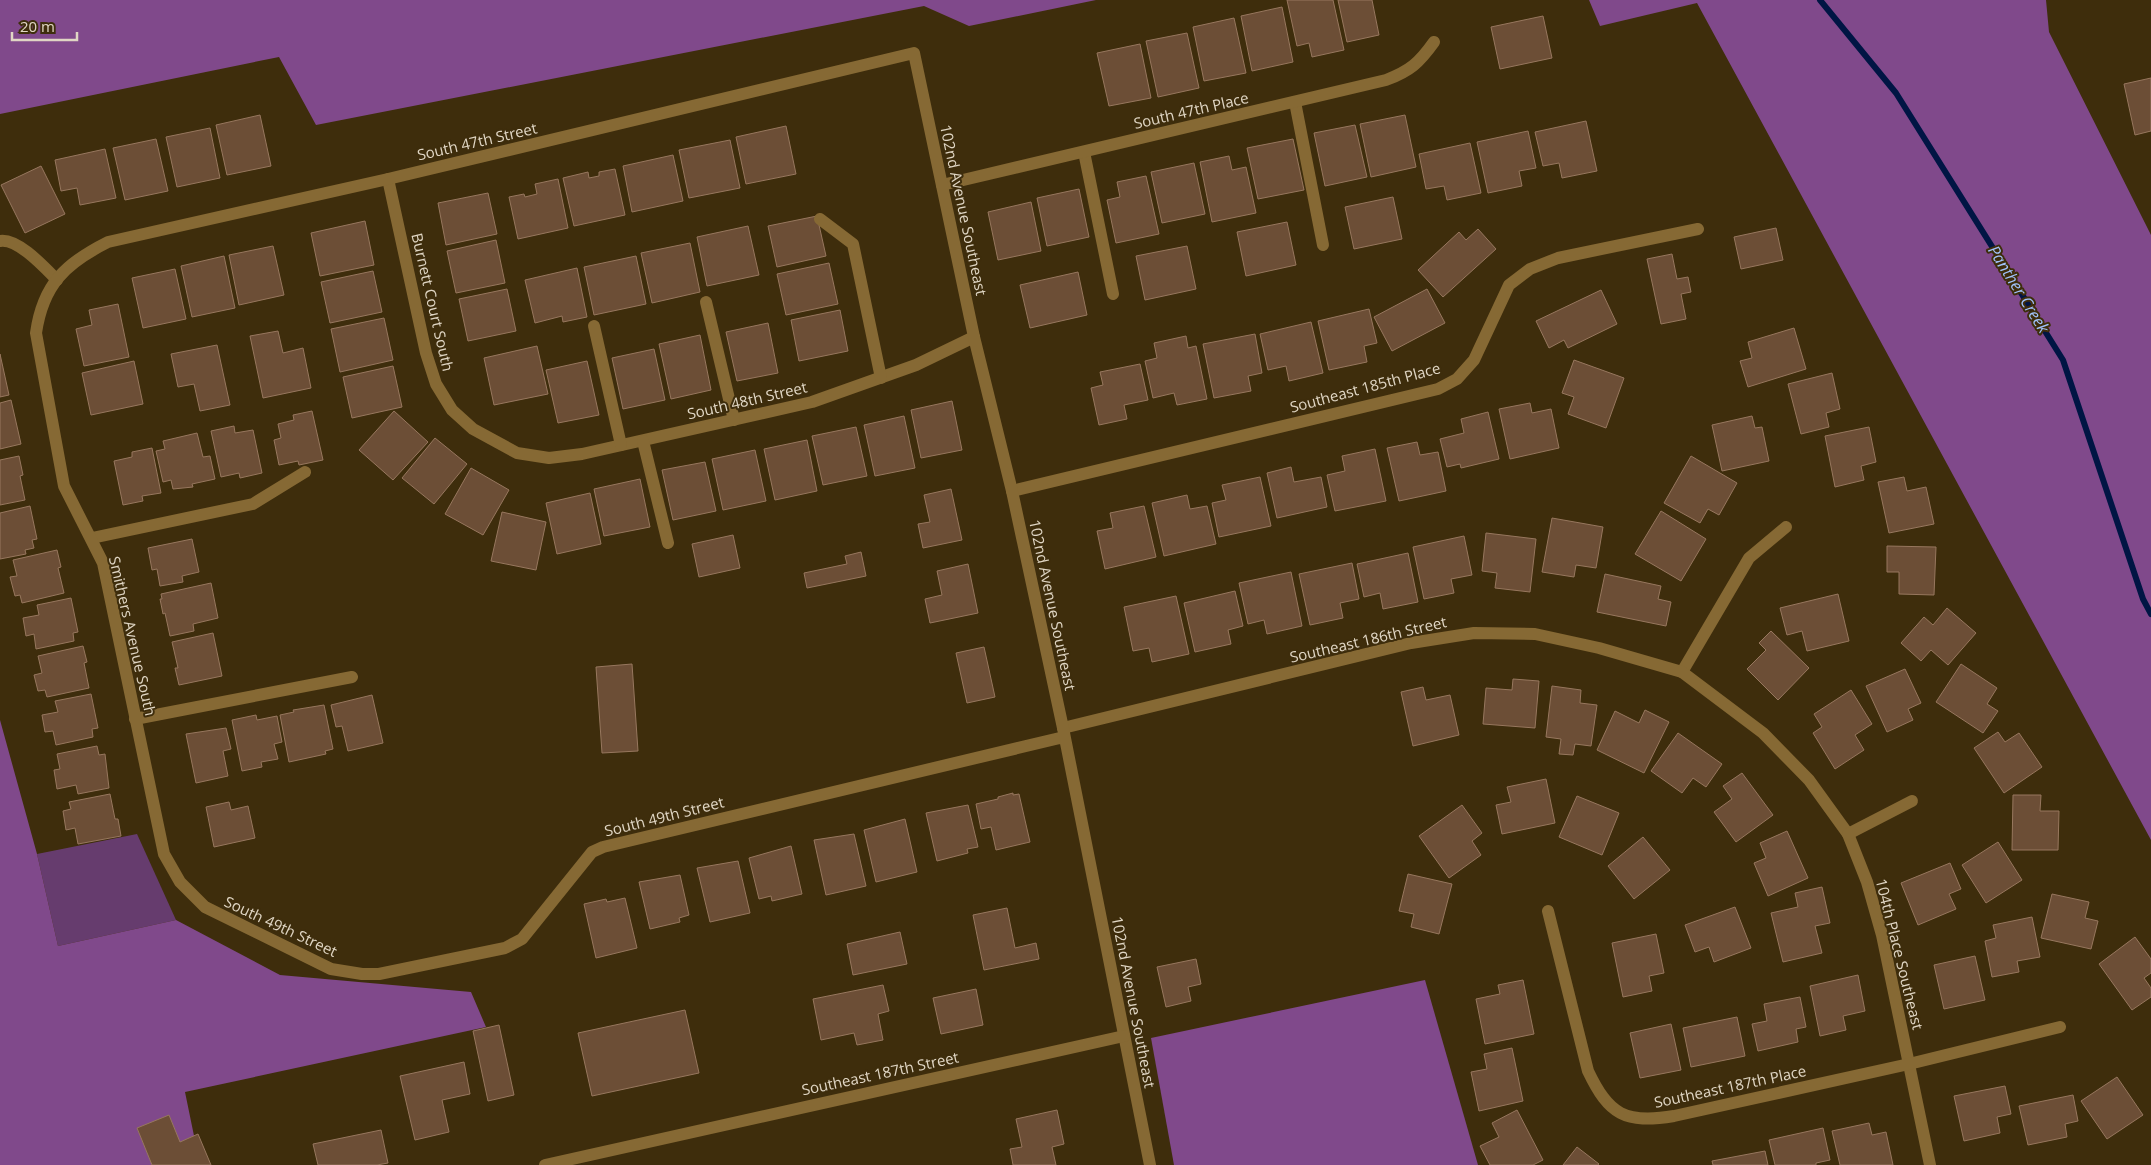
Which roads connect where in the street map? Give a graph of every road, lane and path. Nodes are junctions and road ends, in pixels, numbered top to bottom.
1 (1434, 42) dead end
2 (914, 53) joint
3 (1295, 102) junction
4 (1084, 152) junction
5 (388, 179) junction
6 (942, 185) junction
7 (820, 218) dead end
8 (1698, 229) dead end
9 (0, 242) edge
10 (1323, 245) dead end
11 (58, 280) junction
12 (1113, 294) dead end
13 (706, 302) dead end
14 (594, 326) dead end
15 (974, 337) junction
16 (881, 378) junction
17 (734, 420) junction
18 (643, 441) junction
19 (621, 445) junction
20 (517, 454) joint
21 (305, 472) dead end
22 (1012, 491) junction
23 (1786, 527) dead end
24 (92, 538) junction
25 (668, 542) dead end
26 (1682, 672) junction
27 (352, 677) dead end
28 (135, 719) junction
29 (1064, 732) junction
30 (1912, 801) dead end
31 (1848, 834) junction
32 (205, 907) joint
33 (1548, 911) dead end
34 (2060, 1027) dead end
35 (1124, 1036) junction
36 (1909, 1064) junction
37 (545, 1165) edge
38 (1150, 1165) edge
39 (1930, 1165) edge

1 - 3 street, South 47th Place
2 - 5 street, South 47th Street
2 - 6 street, 102nd Avenue Southeast
3 - 4 street, South 47th Place
3 - 10 street
4 - 6 street, South 47th Place
4 - 12 street
5 - 11 street, South 47th Street
5 - 20 street, Burnett Court South
6 - 15 street, 102nd Avenue Southeast
7 - 16 street
8 - 22 street, Southeast 185th Place
9 - 11 street
11 - 24 street, Smithers Avenue South
13 - 17 street
14 - 19 street
15 - 16 street, South 48th Street
15 - 22 street, 102nd Avenue Southeast
16 - 17 street, South 48th Street
17 - 18 street, South 48th Street
18 - 19 street, South 48th Street
18 - 25 street
19 - 20 street, South 48th Street
21 - 24 street
22 - 29 street, 102nd Avenue Southeast
23 - 26 street
24 - 28 street, Smithers Avenue South
26 - 29 street, Southeast 186th Street
26 - 31 street, 104th Place Southeast
27 - 28 street
28 - 32 street, Smithers Avenue South
29 - 32 street, South 49th Street
29 - 35 street, 102nd Avenue Southeast
30 - 31 street
31 - 36 street, 104th Place Southeast
33 - 36 street, Southeast 187th Place
34 - 36 street, Southeast 187th Place
35 - 37 street, Southeast 187th Street
35 - 38 street, 102nd Avenue Southeast
36 - 39 street, 104th Place Southeast

